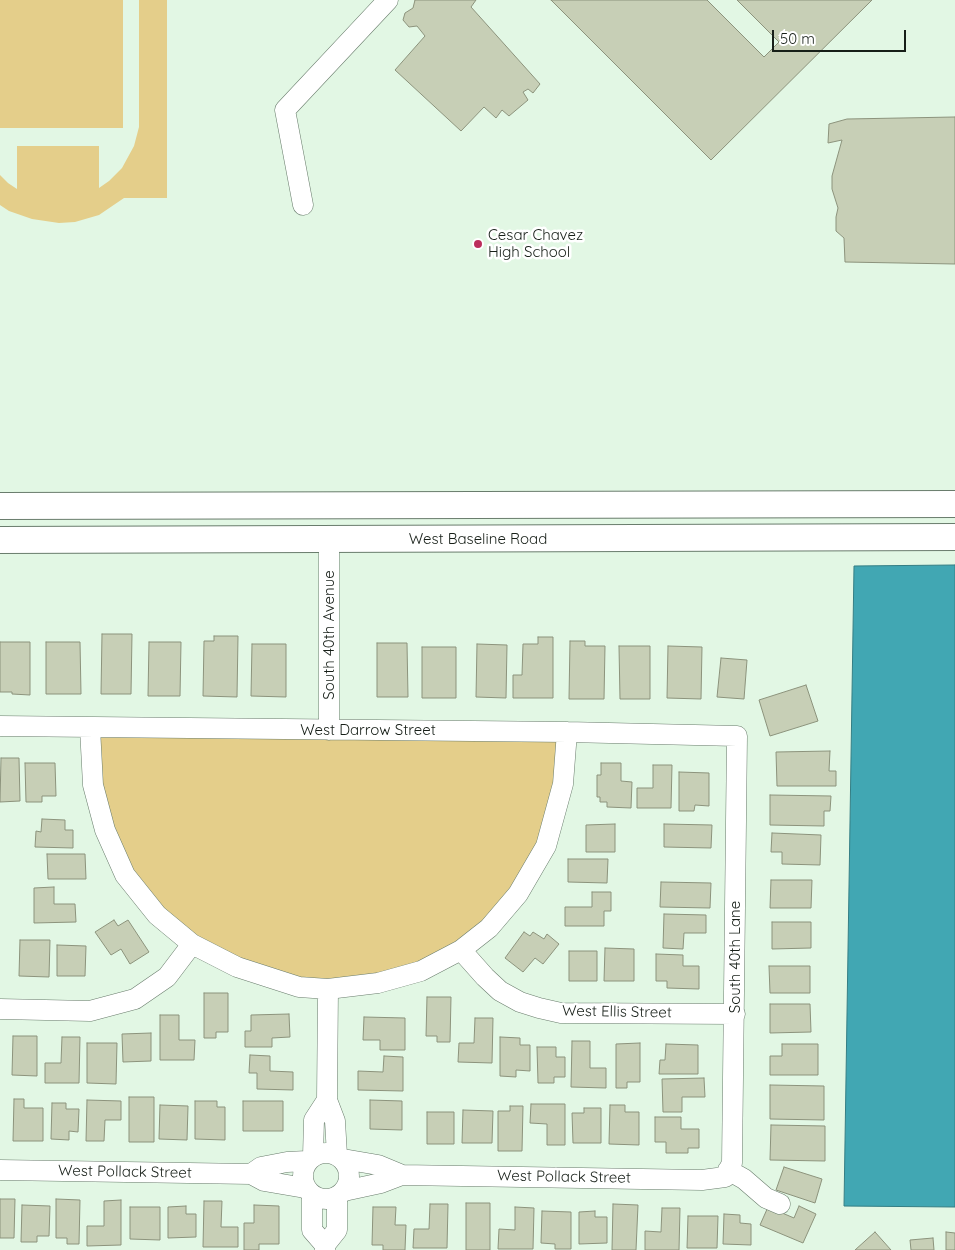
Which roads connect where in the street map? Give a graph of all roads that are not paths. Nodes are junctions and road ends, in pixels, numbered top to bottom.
1 (388, 0) edge
2 (303, 205) dead end
3 (955, 504) edge
4 (0, 506) edge
5 (955, 537) edge
6 (0, 540) edge
7 (329, 540) junction
8 (0, 726) edge
9 (90, 728) junction
10 (329, 730) junction
11 (567, 732) junction
12 (737, 736) joint
13 (192, 944) junction
14 (460, 950) junction
15 (328, 989) junction
16 (0, 1009) edge
17 (734, 1014) junction
18 (327, 1100) junction
19 (340, 1157) junction
20 (310, 1159) junction
21 (0, 1170) edge
22 (251, 1174) junction
23 (727, 1174) junction
24 (402, 1175) junction
25 (309, 1191) junction
26 (341, 1193) junction
27 (780, 1204) dead end
28 (325, 1248) edge

1 - 2 street
3 - 4 main road
5 - 7 main road, West Baseline Road
6 - 7 main road, West Baseline Road
7 - 10 street, South 40th Avenue
8 - 9 street, West Darrow Street
9 - 10 street, West Darrow Street
9 - 13 street
10 - 11 street, West Darrow Street
11 - 12 street, West Darrow Street
11 - 14 street
12 - 17 street, South 40th Lane
13 - 15 street
13 - 16 street
14 - 15 street
14 - 17 street, West Ellis Street
15 - 18 street
17 - 23 street, South 40th Lane
18 - 19 street
18 - 20 street
19 - 20 street
19 - 24 street, West Pollack Street
19 - 26 street
20 - 22 street, West Pollack Street
20 - 25 street
21 - 22 street, West Pollack Street
22 - 25 street, West Pollack Street
23 - 24 street, West Pollack Street
23 - 27 street
24 - 26 street, West Pollack Street
25 - 26 street
25 - 28 street
26 - 28 street

